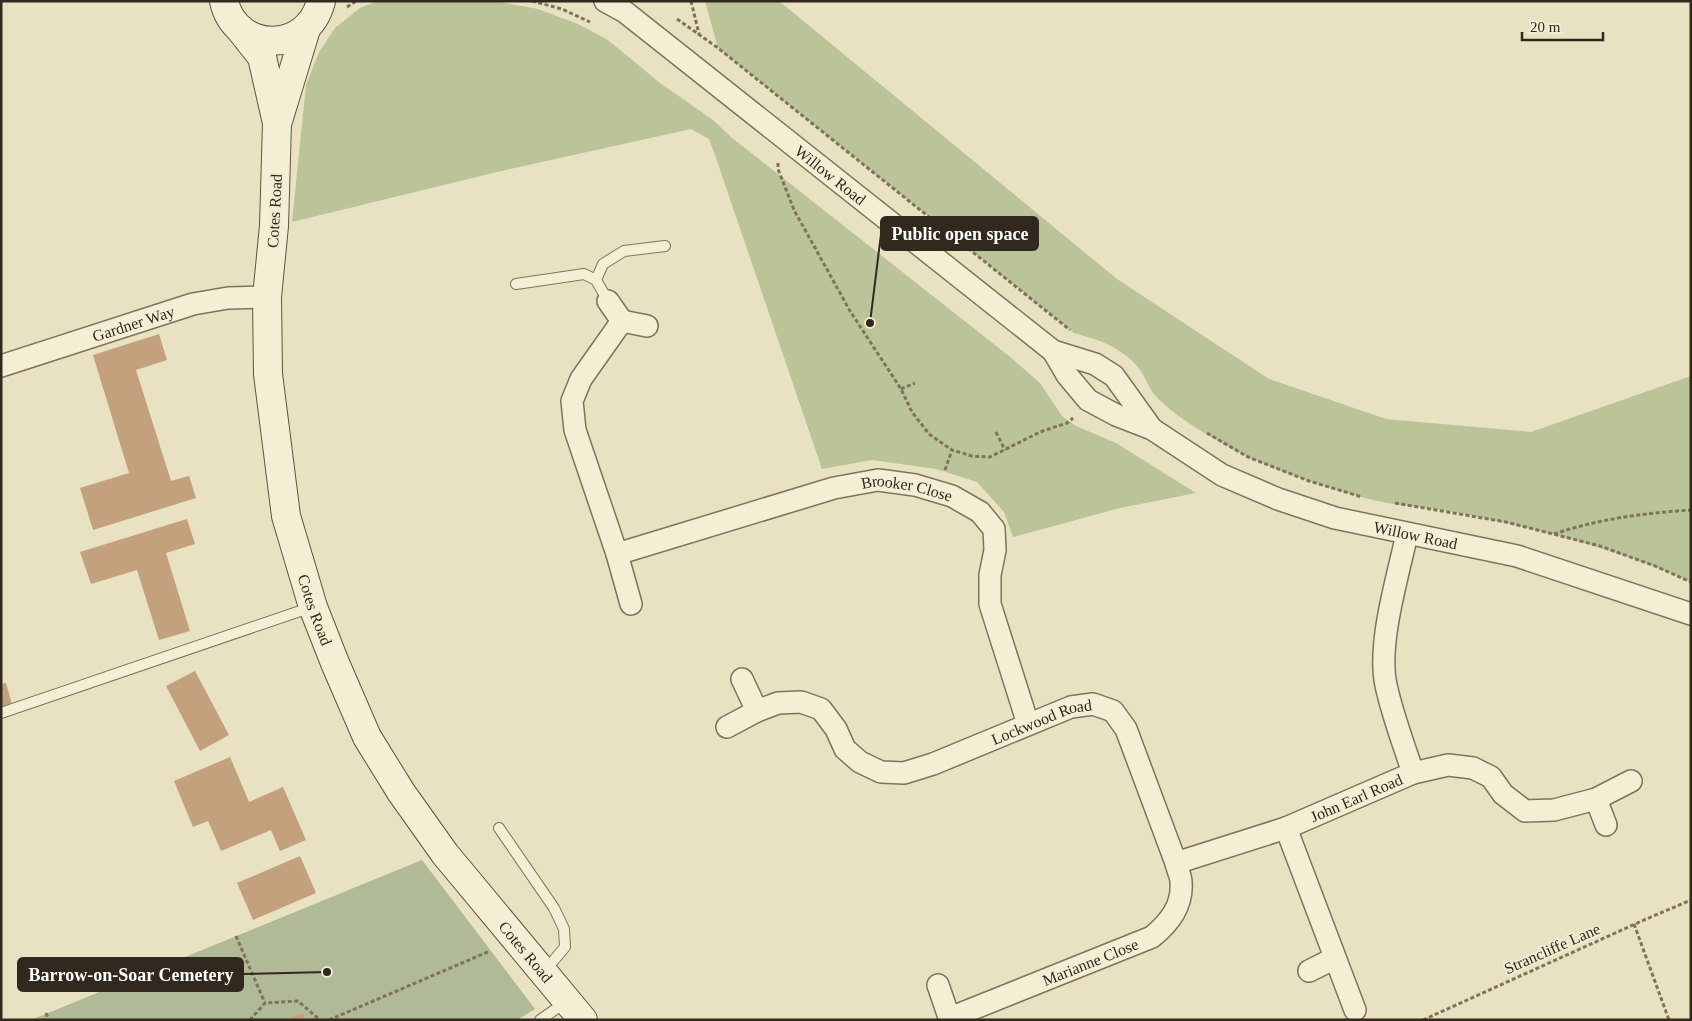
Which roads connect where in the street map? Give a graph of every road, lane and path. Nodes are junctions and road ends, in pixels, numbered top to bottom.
1 (224, 1) edge
2 (532, 1) edge
3 (605, 1) edge
4 (691, 1) edge
5 (318, 10) edge
6 (676, 18) dead end
7 (595, 24) dead end
8 (240, 29) junction
9 (699, 35) junction
10 (277, 123) junction
11 (777, 132) junction
12 (771, 158) dead end
13 (778, 164) junction
14 (786, 170) dead end
15 (665, 246) dead end
16 (596, 280) junction
17 (516, 284) dead end
18 (267, 297) junction
19 (608, 301) joint
20 (622, 321) junction
21 (647, 326) dead end
22 (1074, 333) dead end
23 (1053, 351) junction
24 (1, 366) edge
25 (915, 383) dead end
26 (901, 389) junction
27 (1088, 400) junction
28 (1068, 416) dead end
29 (1070, 420) junction
30 (1152, 428) junction
31 (1202, 430) dead end
32 (996, 432) dead end
33 (1005, 450) junction
34 (1365, 498) dead end
35 (1393, 503) dead end
36 (1691, 510) edge
37 (1407, 534) junction
38 (1553, 534) junction
39 (617, 554) junction
40 (1691, 582) edge
41 (631, 604) dead end
42 (314, 607) junction
43 (1691, 614) edge
44 (742, 679) dead end
45 (757, 711) junction
46 (1, 713) edge
47 (1028, 724) junction
48 (728, 727) dead end
49 (1413, 773) junction
50 (1631, 781) dead end
51 (1596, 798) junction
52 (1606, 825) dead end
53 (499, 828) dead end
54 (1286, 828) junction
55 (1176, 863) junction
56 (1691, 900) edge
57 (1634, 924) junction
58 (236, 936) dead end
59 (515, 940) junction
60 (1335, 958) junction
61 (1309, 971) dead end
62 (543, 973) junction
63 (938, 985) dead end
64 (265, 1003) junction
65 (575, 1010) edge
66 (1355, 1010) dead end
67 (46, 1013) dead end
68 (950, 1019) edge
69 (49, 1020) edge
70 (250, 1020) edge
71 (320, 1020) edge
72 (329, 1020) edge
73 (540, 1020) edge
74 (1423, 1020) edge
75 (1669, 1020) edge

1 - 8 street, Cotes Road
2 - 7 path
3 - 11 street, Willow Road
4 - 9 path
5 - 8 street
5 - 10 street, Cotes Road
6 - 9 path
8 - 10 street, Cotes Road
9 - 22 path
10 - 18 street, Cotes Road
11 - 13 path
11 - 23 street, Willow Road
12 - 13 path
13 - 14 path
13 - 26 path
15 - 16 lane
16 - 17 lane
16 - 19 lane
18 - 24 street, Gardner Way
18 - 42 street, Cotes Road
19 - 20 street
20 - 21 street
20 - 39 street
23 - 27 street, Willow Road
23 - 30 street, Willow Road
25 - 26 path
26 - 33 path
27 - 29 path
27 - 30 street, Willow Road
28 - 29 path
29 - 33 path
30 - 37 street, Willow Road
31 - 34 path
32 - 33 path
35 - 38 path
36 - 38 path
37 - 43 street, Willow Road
37 - 49 street, John Earl Road
38 - 40 path
39 - 41 street
39 - 47 street, Brooker Close
42 - 46 lane
42 - 59 street, Cotes Road
44 - 45 street
45 - 47 street, Lockwood Road
45 - 48 street, Lockwood Road
47 - 55 street, Lockwood Road
49 - 51 street
49 - 54 street, John Earl Road
50 - 51 street
51 - 52 street
53 - 62 lane
54 - 55 street
54 - 60 street
55 - 68 street, Marianne Close
56 - 57 path, Strancliffe Lane
57 - 74 path, Strancliffe Lane
57 - 75 path
58 - 64 path
59 - 62 street, Cotes Road
59 - 72 path
60 - 61 street
60 - 66 street
62 - 65 street, Cotes Road
63 - 68 street, Marianne Close
64 - 70 path
64 - 71 path
65 - 73 lane
67 - 69 path

